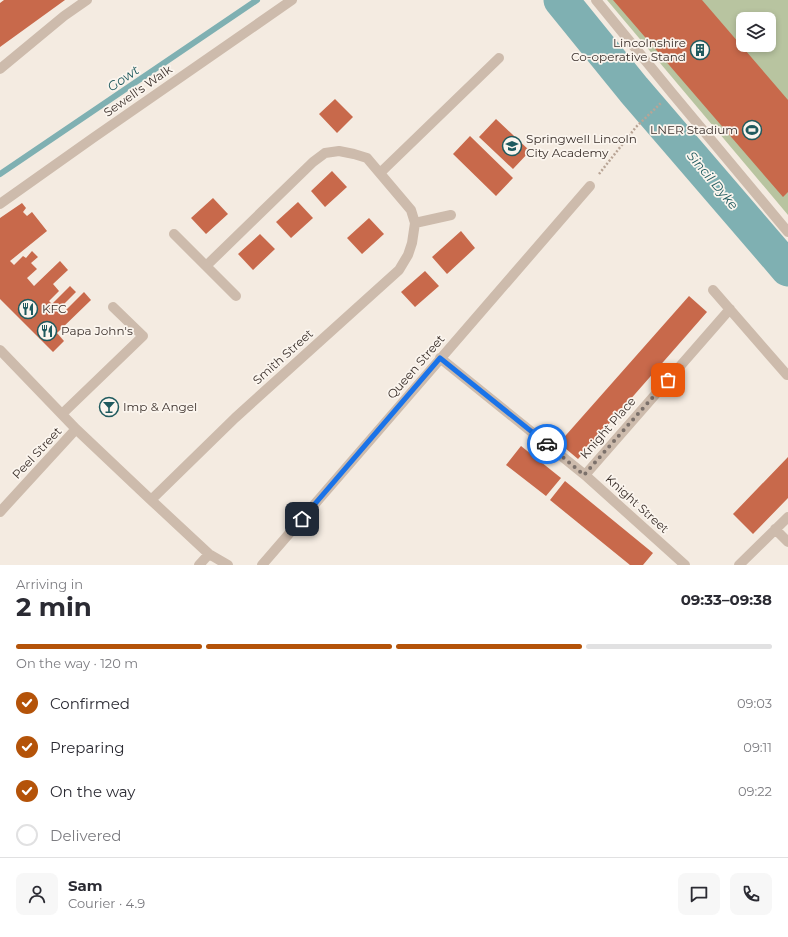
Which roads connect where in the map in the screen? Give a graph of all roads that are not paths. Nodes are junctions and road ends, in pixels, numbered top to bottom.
1 (87, 0) edge
2 (292, 0) edge
3 (596, 0) edge
4 (499, 58) dead end
5 (0, 69) edge
6 (380, 173) junction
7 (590, 186) road end
8 (0, 204) edge
9 (451, 215) dead end
10 (415, 223) junction
11 (788, 232) edge
12 (174, 234) dead end
13 (206, 266) junction
14 (713, 290) dead end
15 (236, 296) dead end
16 (113, 307) dead end
17 (730, 309) junction
18 (1, 354) edge
19 (440, 358) junction
20 (787, 375) dead end
21 (62, 414) junction
22 (76, 429) junction
23 (584, 475) junction
24 (151, 500) junction
25 (0, 512) edge
26 (788, 517) edge
27 (776, 529) junction
28 (788, 542) edge
29 (209, 554) junction
30 (199, 565) edge
31 (216, 565) edge
32 (228, 565) edge
33 (262, 565) edge
34 (685, 565) edge
35 (738, 565) edge

1 - 5 street
2 - 8 street, Sewell's Walk
3 - 11 street
4 - 6 street
6 - 10 street
6 - 13 street
7 - 19 street, Queen Street
9 - 10 street
10 - 24 street, Smith Street
12 - 13 street
13 - 15 street
14 - 17 street
16 - 21 street
17 - 20 street
17 - 23 street, Knight Place
18 - 21 street
19 - 23 street, Knight Street
19 - 33 street, Queen Street
21 - 22 street
22 - 24 street
22 - 25 street, Peel Street
23 - 34 street, Knight Street
24 - 29 street
26 - 27 street
27 - 28 street
27 - 35 street
29 - 30 street
29 - 31 street
29 - 32 street

